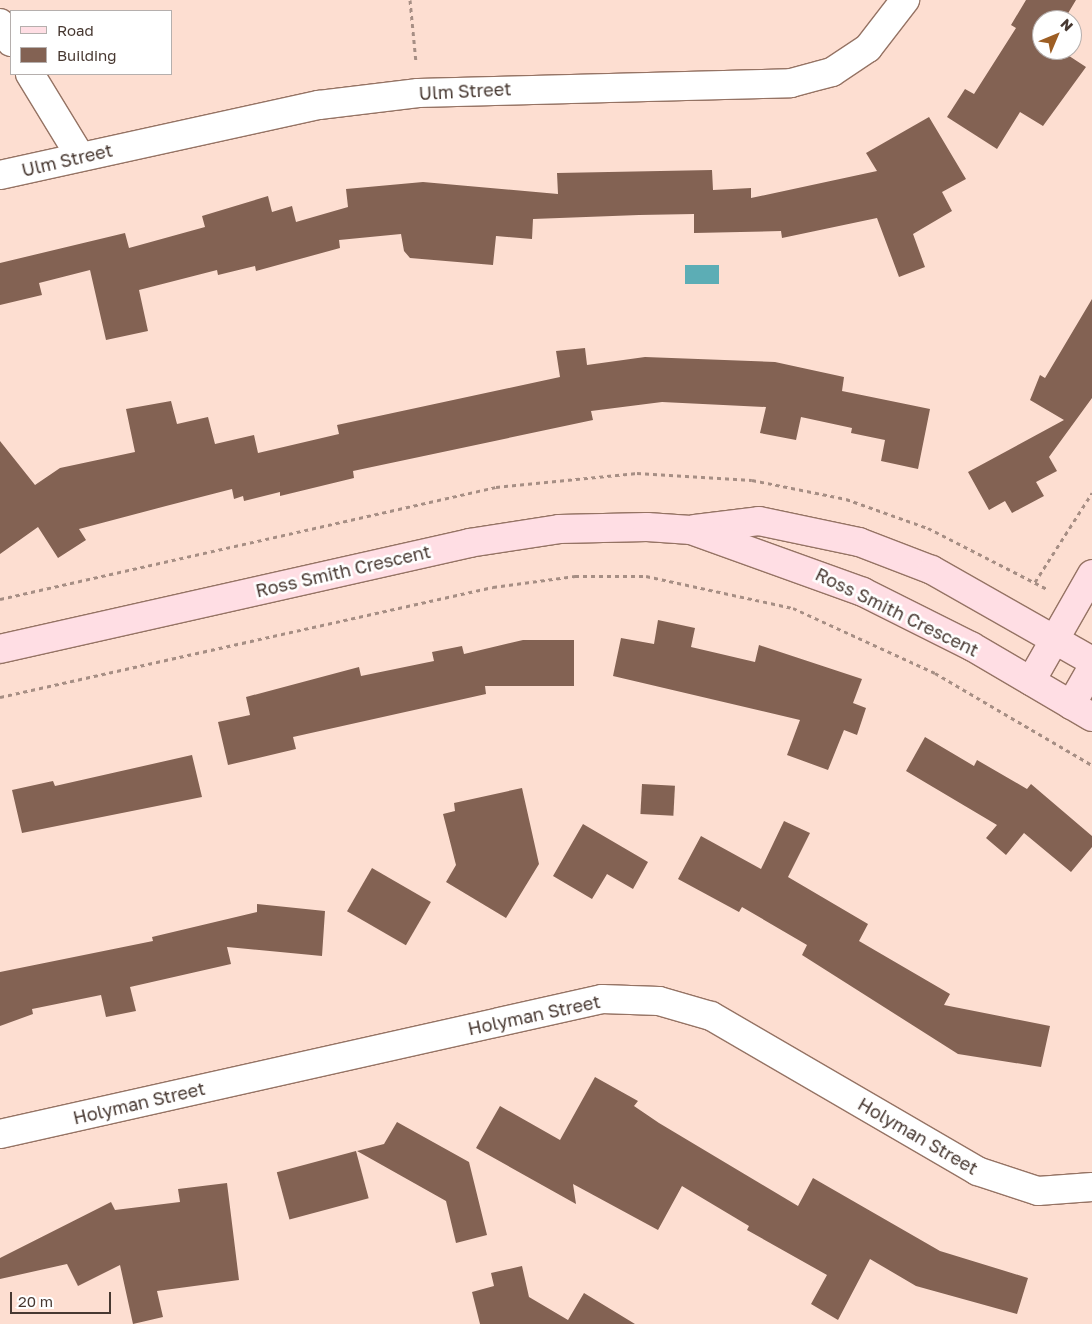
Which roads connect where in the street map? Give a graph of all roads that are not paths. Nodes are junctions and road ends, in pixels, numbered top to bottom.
1 (905, 0) edge
2 (0, 23) edge
3 (10, 40) edge
4 (31, 75) edge
5 (80, 156) junction
6 (0, 175) edge
7 (691, 530) junction
8 (1092, 574) edge
9 (1054, 639) junction
10 (0, 649) edge
11 (1092, 661) edge
12 (1092, 668) edge
13 (1030, 681) junction
14 (1081, 711) edge
15 (0, 1134) edge
16 (1092, 1187) edge

1 - 5 street, Ulm Street
2 - 3 street
4 - 5 street
5 - 6 street, Ulm Street
7 - 9 street, Ross Smith Crescent
7 - 10 street, Ross Smith Crescent
7 - 13 street, Ross Smith Crescent
8 - 9 street
9 - 11 street, Ross Smith Crescent
9 - 13 street
12 - 14 street
13 - 14 street, Ross Smith Crescent
15 - 16 street, Holyman Street

